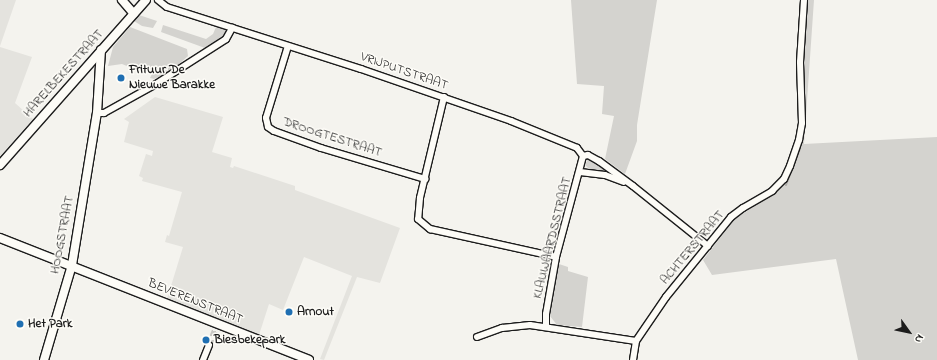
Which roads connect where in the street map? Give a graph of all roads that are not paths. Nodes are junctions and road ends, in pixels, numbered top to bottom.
1 (122, 0) edge
2 (146, 0) edge
3 (158, 0) edge
4 (804, 0) edge
5 (134, 14) junction
6 (232, 28) junction
7 (288, 46) junction
8 (101, 50) junction
9 (444, 97) junction
10 (97, 113) junction
11 (583, 156) junction
12 (0, 164) edge
13 (580, 172) junction
14 (424, 179) junction
15 (633, 186) junction
16 (0, 238) edge
17 (708, 246) junction
18 (556, 257) junction
19 (72, 265) junction
20 (546, 326) junction
21 (478, 337) dead end
22 (636, 341) junction
23 (209, 345) tunnel mouth
24 (44, 360) edge
25 (203, 360) edge
26 (310, 360) edge
27 (633, 360) edge

1 - 5 street
2 - 5 street, HARELBEKESTRAAT
3 - 6 street, VRIJPUTSTRAAT
4 - 17 street, ACHTERSTRAAT
5 - 8 street, HARELBEKESTRAAT
6 - 7 street, VRIJPUTSTRAAT
6 - 10 street
7 - 9 street, VRIJPUTSTRAAT
7 - 14 street, DROOGTESTRAAT
8 - 10 street, HOOGSTRAAT
8 - 12 street, HARELBEKESTRAAT
9 - 11 street, VRIJPUTSTRAAT
9 - 14 street
10 - 19 street, HOOGSTRAAT
11 - 13 street, KLAUWAARDSSTRAAT
11 - 15 street, VRIJPUTSTRAAT
13 - 15 street, VRIJPUTSTRAAT
13 - 18 street, KLAUWAARDSSTRAAT
14 - 18 street
15 - 17 street, VRIJPUTSTRAAT
16 - 19 street, BEVERENSTRAAT
17 - 22 street, ACHTERSTRAAT
18 - 20 street, KLAUWAARDSSTRAAT
19 - 24 street, HOOGSTRAAT
19 - 26 street, BEVERENSTRAAT
20 - 21 street
20 - 22 street
22 - 27 street, ACHTERSTRAAT
23 - 25 street

